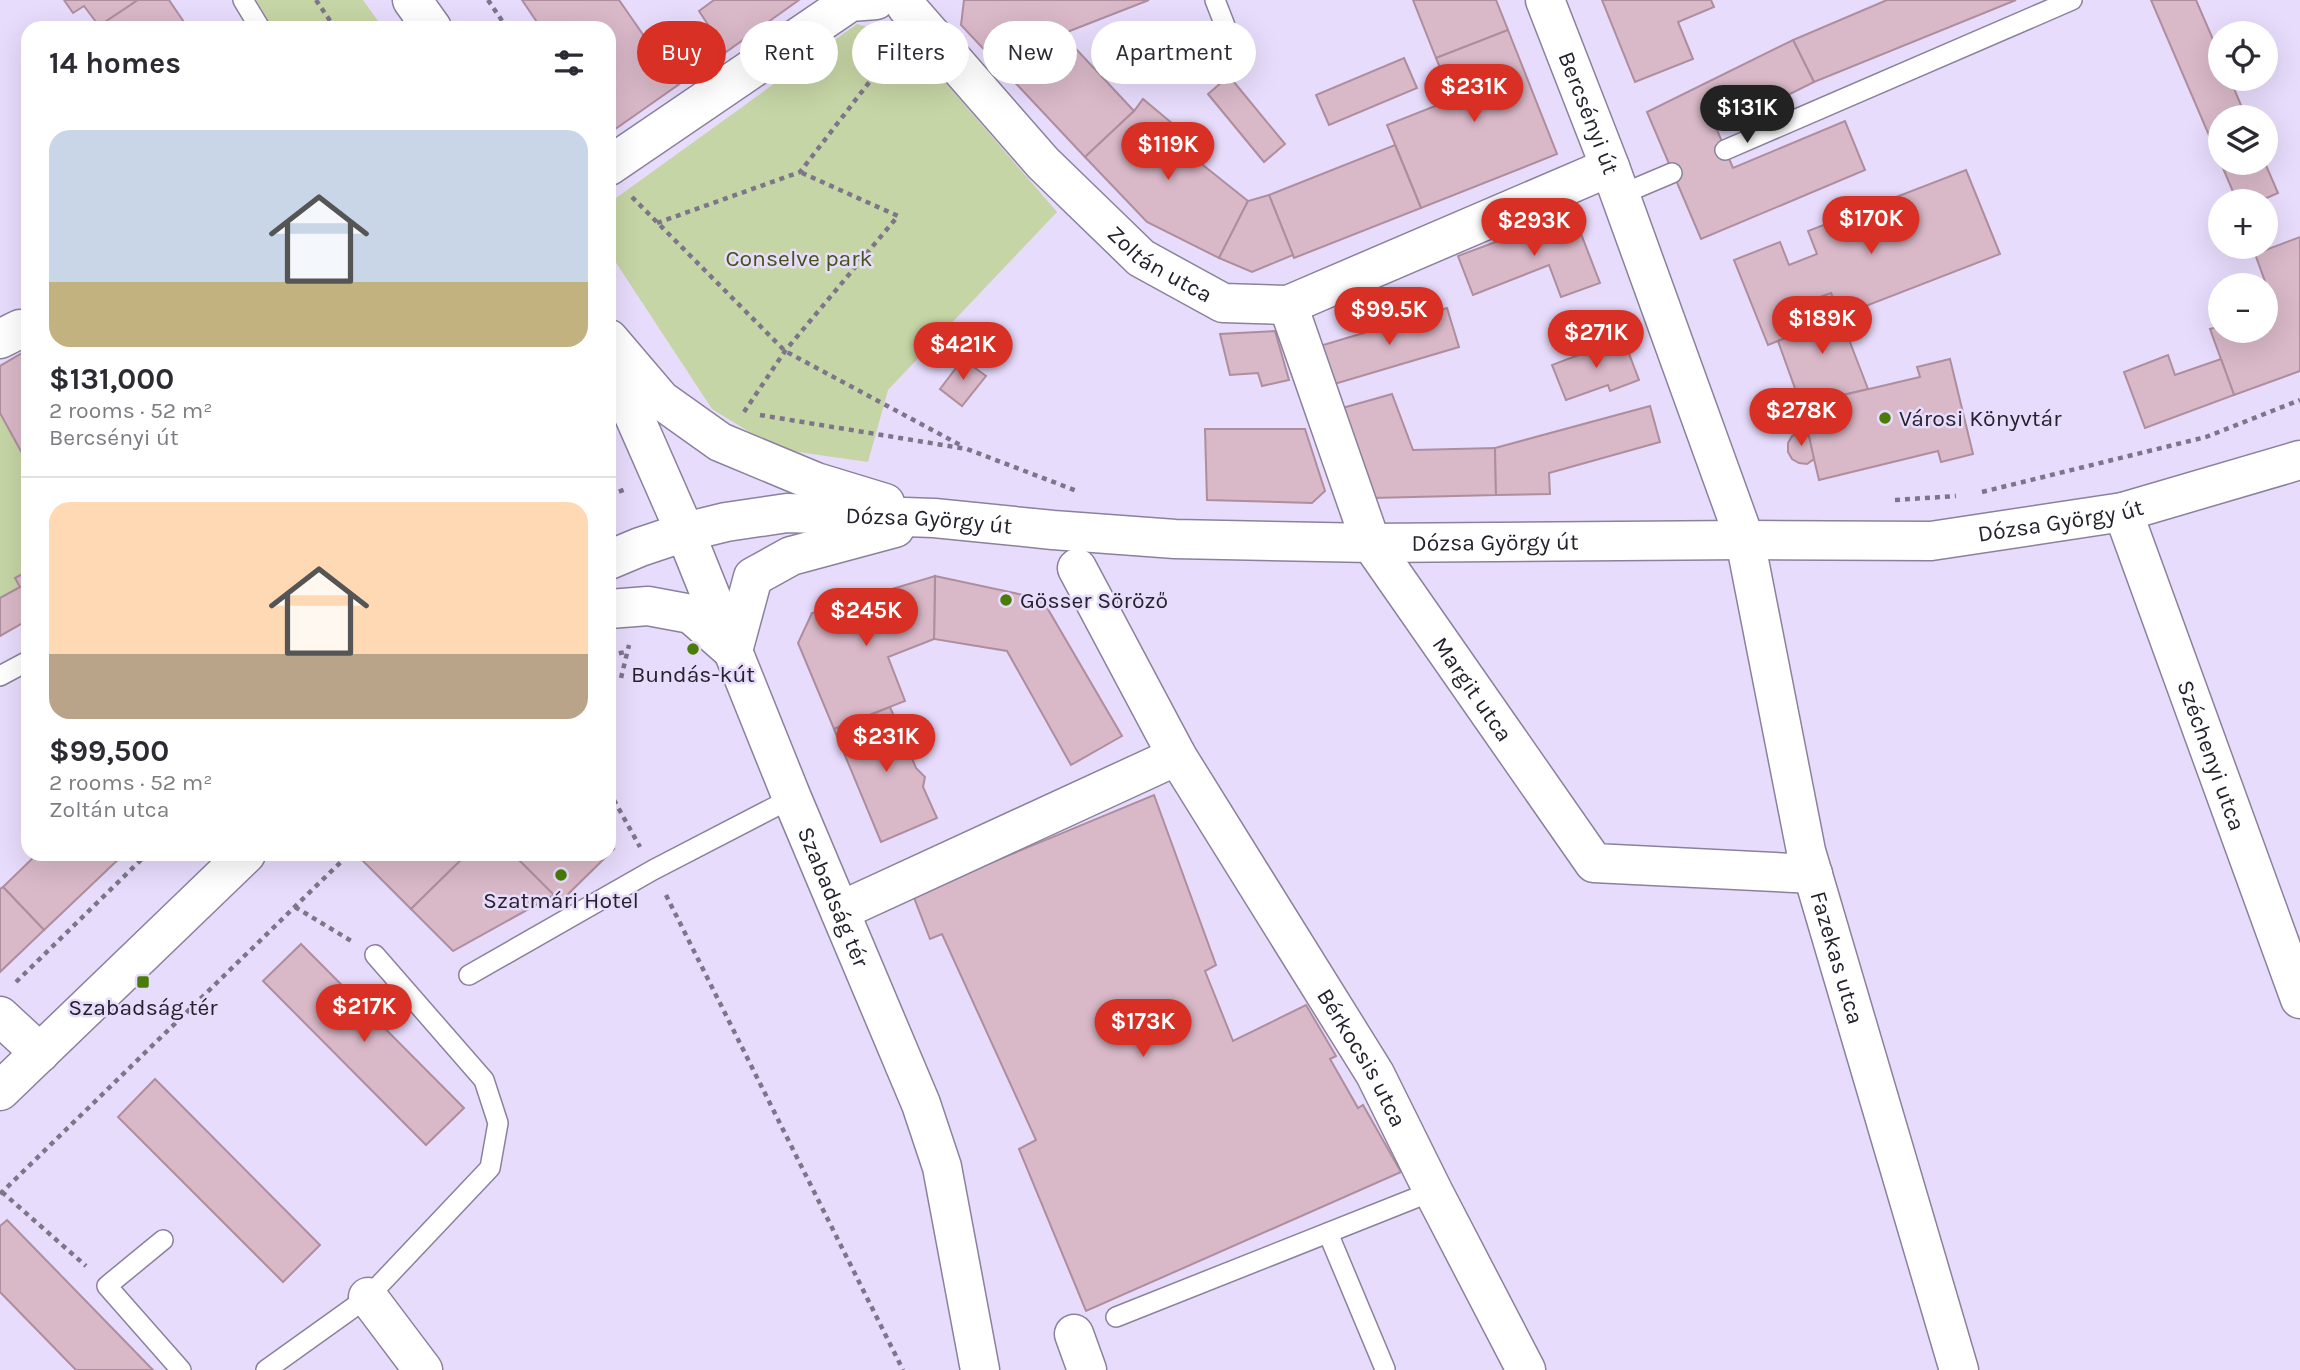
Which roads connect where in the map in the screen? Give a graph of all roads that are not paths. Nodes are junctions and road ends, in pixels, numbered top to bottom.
1 (243, 0) edge
2 (412, 0) edge
3 (1215, 0) edge
4 (1545, 0) edge
5 (2072, 0) edge
6 (897, 1) edge
7 (256, 21) edge
8 (427, 21) edge
9 (1223, 21) edge
10 (1726, 150) dead end
11 (1672, 173) dead end
12 (619, 180) edge
13 (1615, 181) junction
14 (1288, 305) junction
15 (21, 329) edge
16 (0, 339) edge
17 (616, 346) edge
18 (616, 375) edge
19 (2300, 460) edge
20 (2123, 512) junction
21 (934, 518) junction
22 (685, 533) junction
23 (1745, 540) junction
24 (1371, 543) junction
25 (616, 557) edge
26 (1077, 568) dead end
27 (616, 608) edge
28 (733, 650) junction
29 (21, 665) edge
30 (0, 676) edge
31 (1177, 755) junction
32 (792, 798) junction
33 (239, 861) edge
34 (1813, 874) junction
35 (840, 912) junction
36 (375, 955) road end
37 (469, 975) dead end
38 (2300, 999) edge
39 (5, 1002) edge
40 (40, 1053) junction
41 (0, 1091) edge
42 (1433, 1191) junction
43 (1328, 1233) junction
44 (163, 1240) dead end
45 (368, 1297) junction
46 (1116, 1317) dead end
47 (1074, 1334) dead end
48 (1385, 1369) edge
49 (181, 1370) edge
50 (266, 1370) edge
51 (423, 1370) edge
52 (980, 1370) edge
53 (1087, 1370) edge
54 (1527, 1370) edge
55 (1959, 1370) edge

1 - 7 lane
2 - 8 street
3 - 9 lane
4 - 13 street, Bercsényi út
5 - 10 lane
6 - 12 street
6 - 14 street, Zoltán utca
11 - 13 lane
13 - 14 street, Zoltán utca
13 - 23 street, Bercsényi út
14 - 24 street, Margit utca
15 - 16 street
17 - 21 street
18 - 22 street, Szabadság tér
19 - 20 street, Dózsa György út
20 - 23 street, Dózsa György út
20 - 38 street, Széchenyi utca
21 - 22 street, Dózsa György út
21 - 24 street, Dózsa György út
21 - 28 street
22 - 25 street, Dózsa György út
22 - 28 street, Szabadság tér
23 - 24 street, Dózsa György út
23 - 34 street, Fazekas utca
24 - 34 street, Margit utca
26 - 31 street, Bérkocsis utca
27 - 28 street
28 - 32 street, Szabadság tér
29 - 30 lane
31 - 35 street
31 - 42 street, Bérkocsis utca
32 - 35 street, Szabadság tér
32 - 37 lane
33 - 40 street
34 - 55 street, Fazekas utca
35 - 52 street, Szabadság tér
36 - 45 lane
39 - 40 street
40 - 41 street
42 - 43 lane
42 - 54 street, Bérkocsis utca
43 - 46 lane
43 - 48 lane
44 - 49 lane
45 - 50 lane
45 - 51 street
47 - 53 street

